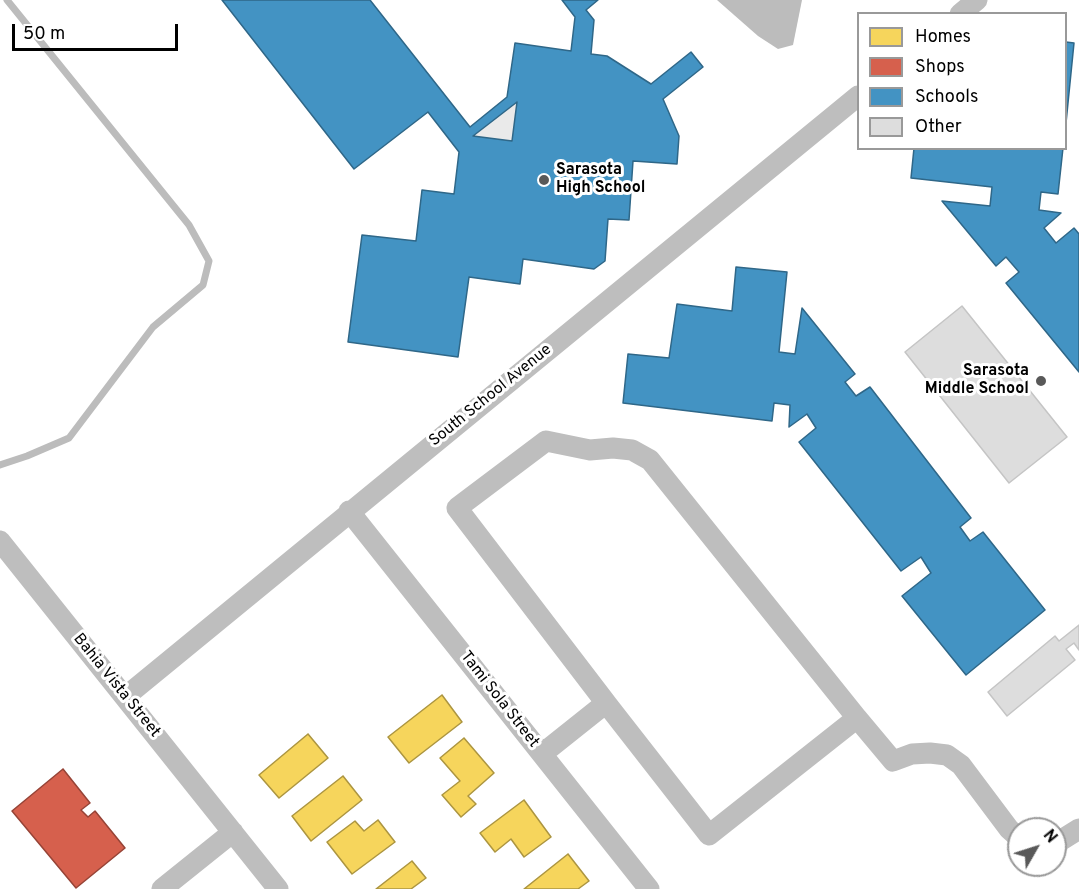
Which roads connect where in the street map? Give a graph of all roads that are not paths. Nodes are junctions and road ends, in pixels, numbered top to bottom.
1 (977, 0) edge
2 (962, 12) edge
3 (857, 97) edge
4 (349, 511) junction
5 (0, 542) edge
6 (125, 696) junction
7 (606, 703) junction
8 (857, 718) junction
9 (542, 754) junction
10 (1007, 825) edge
11 (232, 832) junction
12 (162, 889) edge
13 (278, 889) edge
14 (650, 889) edge

1 - 2 street
3 - 4 street, South School Avenue
4 - 6 street, South School Avenue
4 - 9 street, Tami Sola Street
5 - 6 street, Bahia Vista Street
6 - 11 street, Bahia Vista Street
7 - 8 street
7 - 8 street
7 - 9 street
8 - 10 street
9 - 14 street, Tami Sola Street
11 - 12 street
11 - 13 street, Bahia Vista Street

